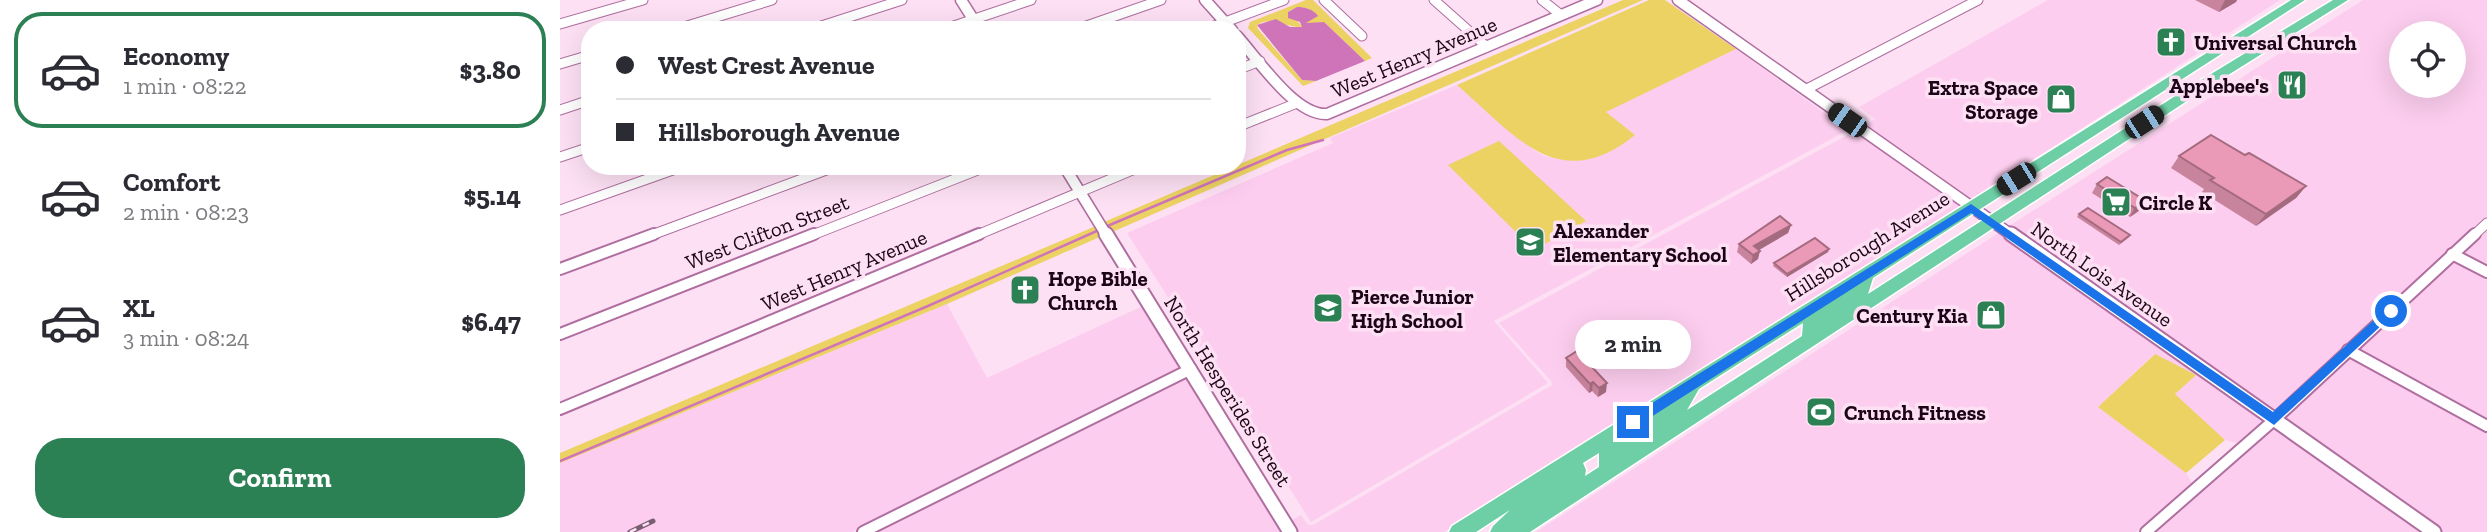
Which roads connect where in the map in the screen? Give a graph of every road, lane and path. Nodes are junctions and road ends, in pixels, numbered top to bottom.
1 (643, 0) edge
2 (772, 0) edge
3 (902, 0) edge
4 (961, 0) edge
5 (1031, 0) edge
6 (1161, 0) edge
7 (1205, 0) edge
8 (1284, 0) edge
9 (1324, 0) edge
10 (1434, 0) edge
11 (1542, 0) edge
12 (1597, 0) edge
13 (1678, 0) edge
14 (1978, 0) edge
15 (2326, 0) edge
16 (2342, 0) edge
17 (2295, 3) edge
18 (1561, 15) junction
19 (2316, 17) junction
20 (973, 19) junction
21 (703, 21) edge
22 (837, 21) edge
23 (967, 21) edge
24 (1101, 21) edge
25 (1224, 21) edge
26 (1239, 21) edge
27 (560, 24) edge
28 (1362, 36) dead end
29 (2237, 40) junction
30 (1246, 46) edge
31 (1487, 47) junction
32 (2258, 50) junction
33 (581, 58) edge
34 (1260, 61) junction
35 (560, 64) edge
36 (1246, 66) edge
37 (2182, 74) junction
38 (1805, 90) junction
39 (2193, 90) junction
40 (581, 103) edge
41 (1297, 103) junction
42 (560, 110) edge
43 (2144, 122) junction
44 (1246, 123) edge
45 (581, 150) edge
46 (560, 157) edge
47 (659, 175) edge
48 (813, 175) edge
49 (965, 175) edge
50 (1070, 175) edge
51 (1121, 175) edge
52 (1080, 192) junction
53 (1971, 207) junction
54 (560, 210) edge
55 (1991, 221) junction
56 (2487, 223) edge
57 (2452, 254) junction
58 (560, 269) edge
59 (2487, 272) edge
60 (1866, 274) junction
61 (1793, 320) junction
62 (560, 334) edge
63 (1810, 337) junction
64 (2348, 350) junction
65 (1191, 369) junction
66 (1693, 384) junction
67 (1719, 397) junction
68 (560, 409) edge
69 (2274, 420) junction
70 (2487, 426) edge
71 (1573, 460) junction
72 (1609, 470) junction
73 (863, 532) edge
74 (1290, 532) edge
75 (1460, 532) edge
76 (1500, 532) edge
77 (1514, 532) edge
78 (2146, 532) edge
79 (2434, 532) edge

1 - 27 street
2 - 21 street
3 - 22 street
4 - 20 street
5 - 20 street
6 - 24 street
7 - 25 street
8 - 26 street
9 - 28 street
10 - 31 street
11 - 18 street
12 - 18 street, West Henry Avenue
13 - 38 street, North Lois Avenue
14 - 38 street
15 - 19 main road
16 - 19 main road
17 - 29 main road, Hillsborough Avenue
17 - 32 main road
18 - 31 street, West Henry Avenue
19 - 32 main road
20 - 23 street
29 - 37 main road, Hillsborough Avenue
29 - 39 main road
30 - 34 street
31 - 41 street, West Henry Avenue
32 - 39 main road
33 - 35 street
34 - 36 street
34 - 41 street
37 - 43 main road
37 - 53 main road, Hillsborough Avenue
38 - 53 street, North Lois Avenue
39 - 43 main road
40 - 42 street
41 - 44 street
43 - 55 main road
45 - 46 street
47 - 54 street
48 - 58 street
49 - 62 street, West Clifton Street
50 - 52 street, North Hesperides Street
51 - 52 street, West Henry Avenue
52 - 65 street, North Hesperides Street
52 - 68 street, West Henry Avenue
53 - 55 street, North Lois Avenue
53 - 60 main road, Hillsborough Avenue
55 - 63 main road
55 - 69 street, North Lois Avenue
56 - 57 street
57 - 59 street
57 - 64 street
60 - 61 main road, Hillsborough Avenue
60 - 63 main road
61 - 66 main road, Hillsborough Avenue
61 - 67 main road
63 - 67 main road
64 - 69 street
64 - 70 street
65 - 73 street
65 - 74 street, North Hesperides Street
66 - 71 main road, Hillsborough Avenue
66 - 72 main road
67 - 72 main road
69 - 78 street
69 - 79 street, North Lois Avenue
71 - 75 main road, Hillsborough Avenue
71 - 76 main road
72 - 77 main road

